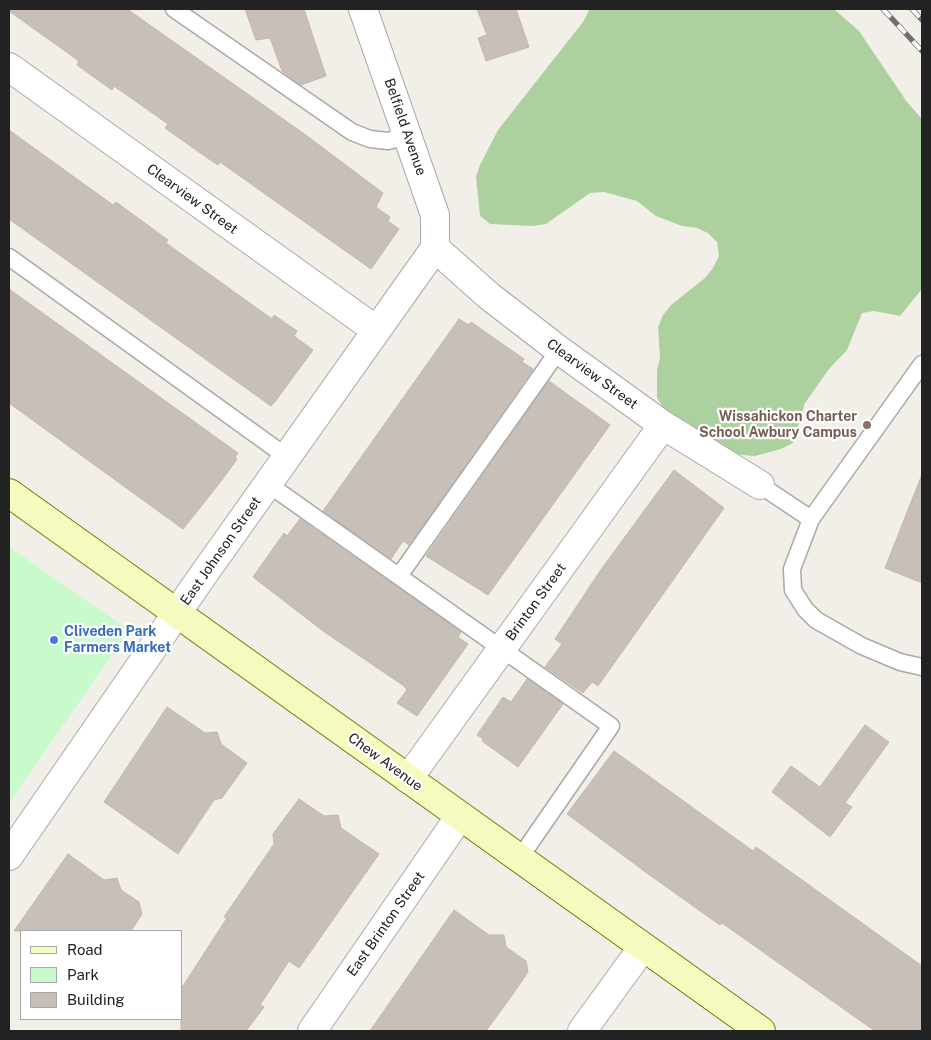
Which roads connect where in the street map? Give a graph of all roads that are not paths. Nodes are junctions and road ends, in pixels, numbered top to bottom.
1 (174, 9) edge
2 (363, 9) edge
3 (9, 67) edge
4 (408, 136) junction
5 (435, 248) junction
6 (9, 257) edge
7 (376, 330) junction
8 (559, 350) junction
9 (922, 364) edge
10 (663, 424) junction
11 (287, 457) junction
12 (268, 484) junction
13 (760, 486) joint
14 (9, 493) edge
15 (811, 520) junction
16 (399, 576) junction
17 (176, 613) junction
18 (501, 650) junction
19 (922, 667) edge
20 (408, 779) junction
21 (460, 816) junction
22 (9, 856) edge
23 (519, 859) junction
24 (643, 947) junction
25 (312, 1031) edge
26 (582, 1031) edge
27 (761, 1031) edge

1 - 4 lane
2 - 4 street, Belfield Avenue
3 - 7 street, Clearview Street
4 - 5 street, Belfield Avenue
5 - 7 street, East Johnson Street
5 - 8 street, Clearview Street
6 - 11 lane
7 - 11 street, East Johnson Street
8 - 10 street, Clearview Street
8 - 16 lane
9 - 15 lane
10 - 13 street, Clearview Street
10 - 18 street, Brinton Street
11 - 12 street, East Johnson Street
12 - 16 lane
12 - 17 street, East Johnson Street
13 - 15 lane
14 - 17 street, Chew Avenue
15 - 19 lane
16 - 18 lane
17 - 20 street, Chew Avenue
17 - 22 street, East Johnson Street
18 - 20 street, Brinton Street
18 - 23 lane
20 - 21 street, Chew Avenue
21 - 23 street, Chew Avenue
21 - 25 street, East Brinton Street
23 - 24 street, Chew Avenue
24 - 26 street
24 - 27 street, Chew Avenue

